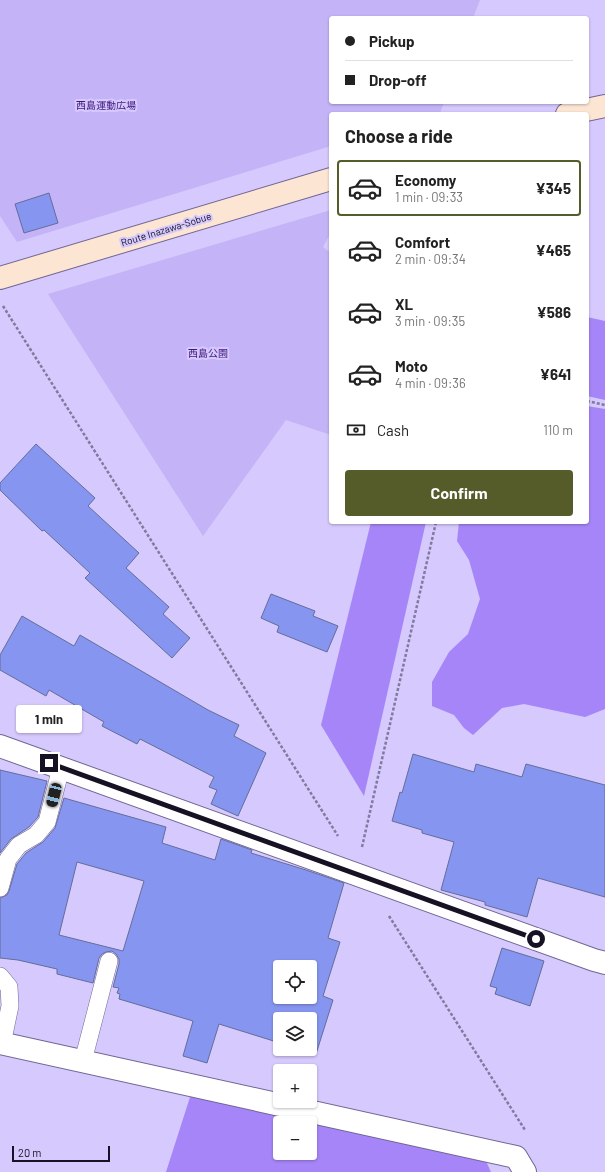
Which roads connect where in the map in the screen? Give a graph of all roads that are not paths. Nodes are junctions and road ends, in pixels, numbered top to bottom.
1 (605, 106) edge
2 (576, 112) edge
3 (329, 180) edge
4 (0, 278) edge
5 (0, 746) edge
6 (61, 768) junction
7 (0, 888) edge
8 (109, 961) dead end
9 (605, 963) edge
10 (0, 976) edge
11 (1, 1044) edge
12 (83, 1061) junction
13 (525, 1172) edge

1 - 2 main road
3 - 4 main road, Route Inazawa-Sobue
5 - 6 street
6 - 7 lane
6 - 9 street
8 - 12 lane
10 - 11 lane
11 - 12 street
12 - 13 street

